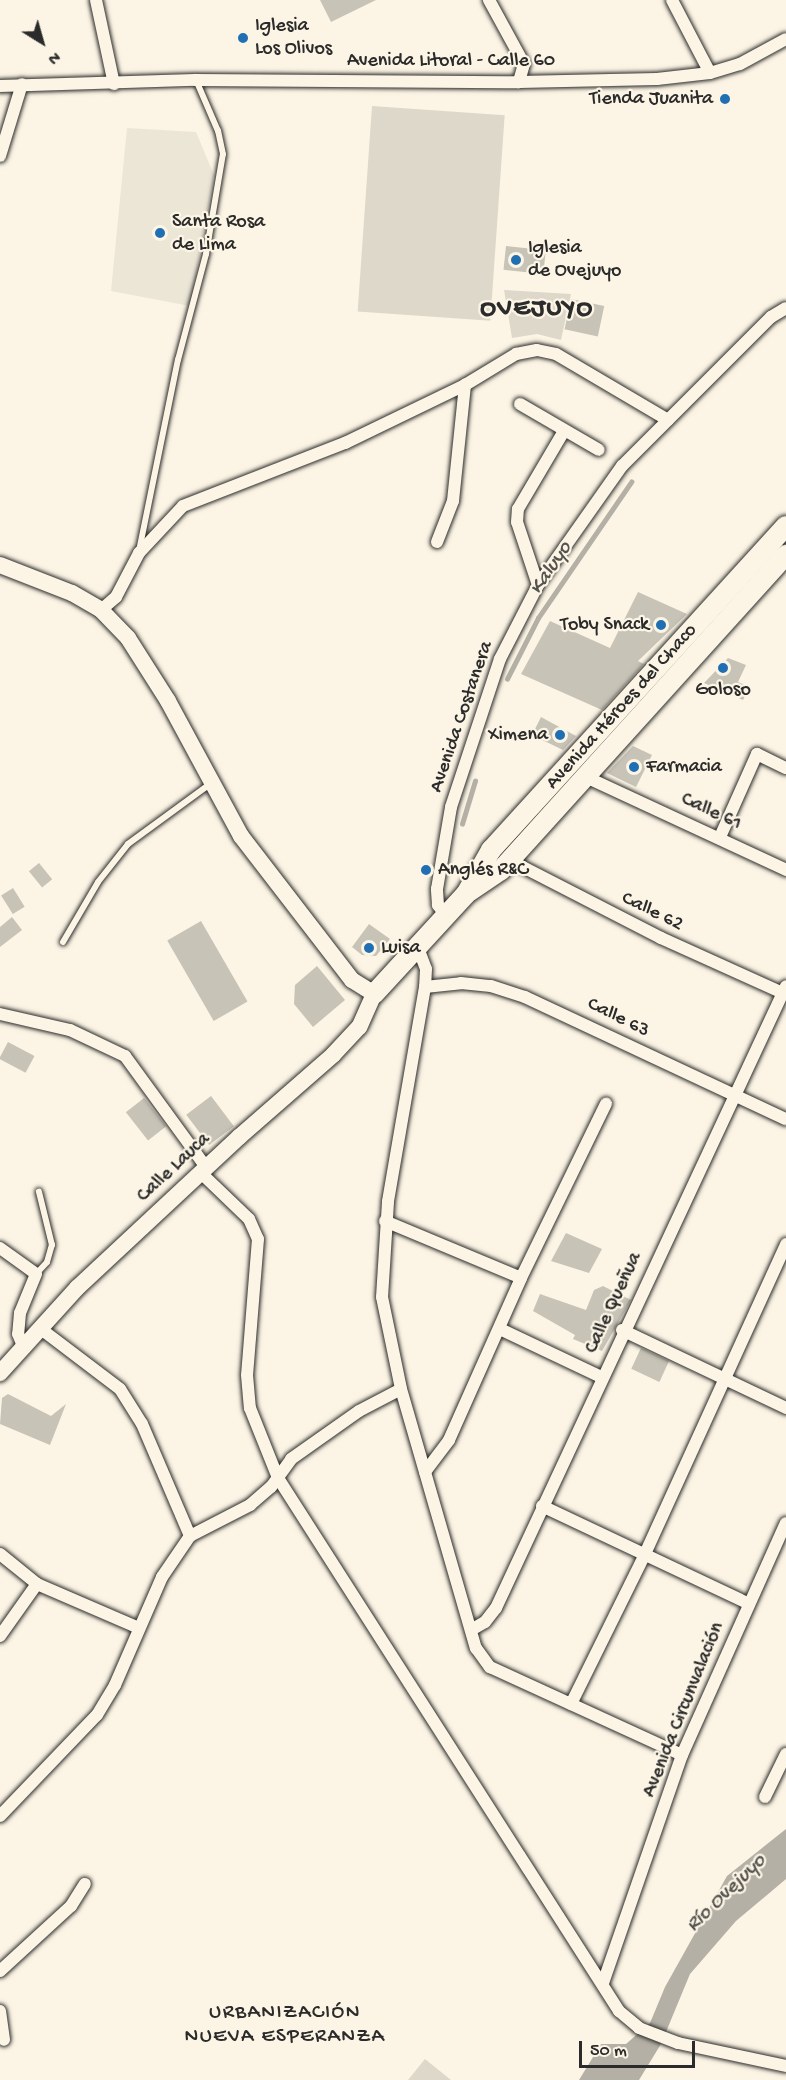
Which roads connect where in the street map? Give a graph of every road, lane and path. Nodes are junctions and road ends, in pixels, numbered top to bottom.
1 (96, 0) edge
2 (489, 0) edge
3 (672, 0) edge
4 (786, 39) edge
5 (710, 73) junction
6 (195, 80) junction
7 (519, 82) junction
8 (22, 84) junction
9 (114, 84) junction
10 (0, 86) edge
11 (0, 156) edge
12 (786, 308) edge
13 (465, 385) junction
14 (520, 404) dead end
15 (668, 420) junction
16 (564, 430) junction
17 (600, 450) dead end
18 (786, 526) edge
19 (437, 542) dead end
20 (139, 553) junction
21 (786, 555) edge
22 (1, 568) edge
23 (538, 585) junction
24 (101, 610) junction
25 (571, 763) junction
26 (786, 768) edge
27 (586, 777) junction
28 (210, 784) junction
29 (720, 837) junction
30 (491, 850) junction
31 (506, 864) junction
32 (786, 870) edge
33 (466, 894) junction
34 (446, 916) junction
35 (63, 942) dead end
36 (418, 948) junction
37 (425, 987) junction
38 (784, 989) edge
39 (375, 994) junction
40 (0, 1014) edge
41 (733, 1095) junction
42 (606, 1104) dead end
43 (786, 1119) edge
44 (203, 1170) junction
45 (39, 1192) dead end
46 (385, 1221) junction
47 (786, 1244) edge
48 (0, 1248) edge
49 (36, 1274) junction
50 (521, 1278) junction
51 (41, 1329) junction
52 (501, 1329) junction
53 (622, 1330) junction
54 (24, 1348) junction
55 (0, 1373) edge
56 (601, 1377) junction
57 (725, 1379) junction
58 (401, 1389) junction
59 (786, 1408) edge
60 (425, 1472) junction
61 (278, 1478) junction
62 (542, 1506) junction
63 (786, 1523) edge
64 (189, 1536) junction
65 (0, 1554) edge
66 (644, 1556) junction
67 (37, 1584) junction
68 (749, 1604) junction
69 (139, 1628) junction
70 (471, 1630) junction
71 (0, 1636) edge
72 (571, 1704) junction
73 (786, 1754) edge
74 (682, 1755) junction
75 (765, 1797) dead end
76 (0, 1816) edge
77 (85, 1884) dead end
78 (0, 1971) edge
79 (603, 1983) junction
80 (0, 2011) edge
81 (4, 2040) dead end
82 (786, 2066) edge

1 - 9 street
2 - 7 street
3 - 5 street
4 - 5 street, Avenida Litoral - Calle 60
5 - 7 street, Avenida Litoral - Calle 60
6 - 7 street, Avenida Litoral - Calle 60
6 - 9 street, Avenida Litoral - Calle 60
6 - 20 lane
8 - 9 street, Avenida Litoral - Calle 60
8 - 10 street, Avenida Litoral - Calle 60
8 - 11 street
12 - 15 street, Avenida Costanera
13 - 15 street
13 - 19 street
13 - 20 street
14 - 16 street
15 - 23 street, Avenida Costanera
16 - 17 street
16 - 23 street
18 - 25 main road, Avenida Héroes del Chaco
20 - 24 street
21 - 27 main road, Avenida Héroes del Chaco
22 - 24 main road
23 - 34 street, Avenida Costanera
24 - 28 main road
25 - 27 main road
25 - 30 main road, Avenida Héroes del Chaco
26 - 29 street
27 - 29 street, Calle 61
27 - 31 main road, Avenida Héroes del Chaco
28 - 35 lane
28 - 39 main road
29 - 32 street, Calle 61
30 - 31 main road
30 - 33 main road, Avenida Héroes del Chaco
31 - 33 main road, Avenida Héroes del Chaco
31 - 38 street, Calle 62
33 - 34 main road, Avenida Héroes del Chaco
34 - 36 main road, Avenida Héroes del Chaco
36 - 37 street
36 - 39 main road, Avenida Héroes del Chaco
37 - 41 street, Calle 63
37 - 46 street
38 - 41 street, Calle Queñua
39 - 44 main road, Calle Lauca
40 - 44 street
41 - 43 street, Calle 63
41 - 53 street, Calle Queñua
42 - 50 street
44 - 51 main road, Calle Lauca
44 - 61 street
45 - 49 lane
46 - 50 street
46 - 58 street
47 - 57 street
48 - 49 street
49 - 54 street
50 - 52 street
51 - 54 main road, Calle Lauca
51 - 64 street
52 - 56 street
52 - 60 street
53 - 56 street, Calle Queñua
53 - 57 street
54 - 55 main road, Calle Lauca
56 - 62 street, Calle Queñua
57 - 59 street
57 - 66 street
58 - 60 street
58 - 61 street
60 - 70 street
61 - 64 street
61 - 79 street
62 - 66 street
62 - 70 street, Calle Queñua
63 - 68 street, Avenida Circunvalación
64 - 69 street
65 - 67 street
66 - 68 street
66 - 72 street
67 - 69 street
67 - 71 street
68 - 74 street, Avenida Circunvalación
69 - 76 street
70 - 72 street
72 - 74 street
73 - 75 street
74 - 79 street, Avenida Circunvalación
77 - 78 street
79 - 82 street
80 - 81 street

